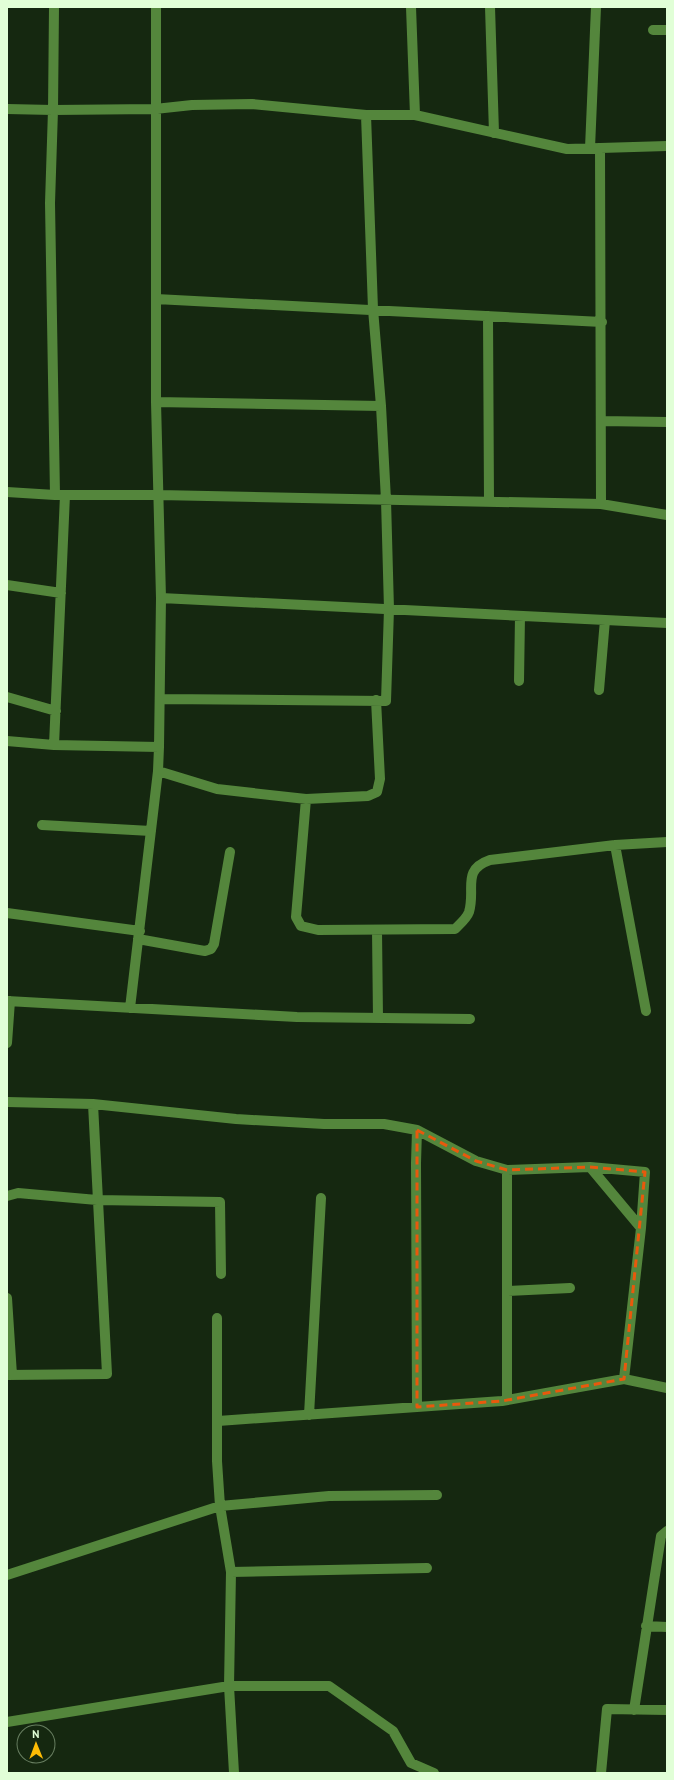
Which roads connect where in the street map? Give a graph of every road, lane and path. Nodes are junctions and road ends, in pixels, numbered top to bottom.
1 (54, 7) edge
2 (156, 7) edge
3 (411, 7) edge
4 (490, 7) edge
5 (596, 7) edge
6 (653, 30) dead end
7 (667, 30) edge
8 (7, 109) edge
9 (155, 109) junction
10 (53, 110) junction
11 (366, 115) junction
12 (415, 115) junction
13 (494, 133) junction
14 (667, 146) edge
15 (595, 148) junction
16 (156, 299) junction
17 (373, 309) junction
18 (488, 316) junction
19 (602, 322) junction
20 (156, 402) junction
21 (381, 406) junction
22 (601, 421) junction
23 (667, 422) edge
24 (7, 492) edge
25 (60, 495) junction
26 (159, 495) junction
27 (386, 500) junction
28 (489, 502) junction
29 (601, 504) junction
30 (667, 515) edge
31 (7, 585) edge
32 (61, 593) junction
33 (161, 598) junction
34 (389, 609) junction
35 (520, 616) junction
36 (605, 620) junction
37 (667, 623) edge
38 (519, 681) dead end
39 (599, 690) dead end
40 (7, 697) edge
41 (160, 699) junction
42 (376, 700) junction
43 (56, 711) junction
44 (7, 741) edge
45 (54, 745) junction
46 (159, 747) junction
47 (158, 771) junction
48 (306, 799) junction
49 (42, 825) dead end
50 (151, 831) junction
51 (667, 842) edge
52 (616, 845) junction
53 (230, 852) dead end
54 (7, 913) edge
55 (377, 930) junction
56 (139, 935) junction
57 (8, 1001) edge
58 (130, 1008) junction
59 (646, 1011) dead end
60 (378, 1018) junction
61 (470, 1019) dead end
62 (7, 1043) edge
63 (7, 1102) edge
64 (93, 1104) junction
65 (417, 1130) junction
66 (590, 1167) junction
67 (507, 1170) junction
68 (7, 1196) edge
69 (321, 1198) dead end
70 (97, 1200) junction
71 (641, 1228) junction
72 (221, 1274) dead end
73 (570, 1288) dead end
74 (507, 1291) junction
75 (7, 1298) edge
76 (217, 1318) dead end
77 (10, 1375) edge
78 (624, 1379) junction
79 (667, 1388) edge
80 (507, 1400) junction
81 (417, 1407) junction
82 (309, 1415) junction
83 (218, 1421) junction
84 (437, 1495) dead end
85 (220, 1506) junction
86 (667, 1531) edge
87 (428, 1568) dead end
88 (231, 1572) junction
89 (7, 1575) edge
90 (646, 1626) junction
91 (667, 1627) edge
92 (229, 1686) junction
93 (634, 1710) junction
94 (667, 1710) edge
95 (7, 1722) edge
96 (234, 1773) edge
97 (434, 1773) edge
98 (601, 1773) edge

1 - 10 street
2 - 9 street
3 - 12 street
4 - 13 street
5 - 15 street
6 - 7 street
8 - 10 street
9 - 10 street
9 - 11 street
9 - 16 street
10 - 25 street
11 - 12 street
11 - 17 street
12 - 13 street
13 - 15 street
14 - 15 street
15 - 19 street
16 - 17 street
16 - 20 street
17 - 18 street
17 - 21 street
18 - 19 street
18 - 28 street
19 - 22 street
20 - 21 street
20 - 26 street
21 - 27 street
22 - 23 street
22 - 29 street
24 - 25 street
25 - 26 street
25 - 32 street
26 - 27 street
26 - 33 street
27 - 28 street
27 - 34 street
28 - 29 street
29 - 30 street
31 - 32 street
32 - 43 street
33 - 34 street
33 - 41 street
34 - 35 street
34 - 42 street
35 - 36 street
35 - 38 street
36 - 37 street
36 - 39 street
40 - 43 street
41 - 42 street
41 - 46 street
42 - 48 street
43 - 45 street
44 - 45 street
45 - 46 street
46 - 47 street
47 - 48 street
47 - 50 street
48 - 55 street
49 - 50 street
50 - 56 street
51 - 52 street
52 - 55 street
52 - 59 street
53 - 56 street
54 - 56 street
55 - 60 street
56 - 58 street
57 - 58 street
57 - 62 street
58 - 60 street
60 - 61 street
63 - 64 street
64 - 65 street
64 - 70 street
65 - 67 street
65 - 81 street
66 - 67 street
66 - 71 street
66 - 71 street
67 - 74 street
68 - 70 street
69 - 82 street
70 - 72 street
70 - 77 street
71 - 78 street
73 - 74 street
74 - 80 street
75 - 77 street
76 - 83 street
78 - 79 street
78 - 80 street
80 - 81 street
81 - 82 street
82 - 83 street
83 - 85 street
84 - 85 street
85 - 88 street
85 - 89 street
86 - 90 street
87 - 88 street
88 - 92 street
90 - 91 street
90 - 93 street
92 - 95 street
92 - 96 street
92 - 97 street
93 - 94 street
93 - 98 street

